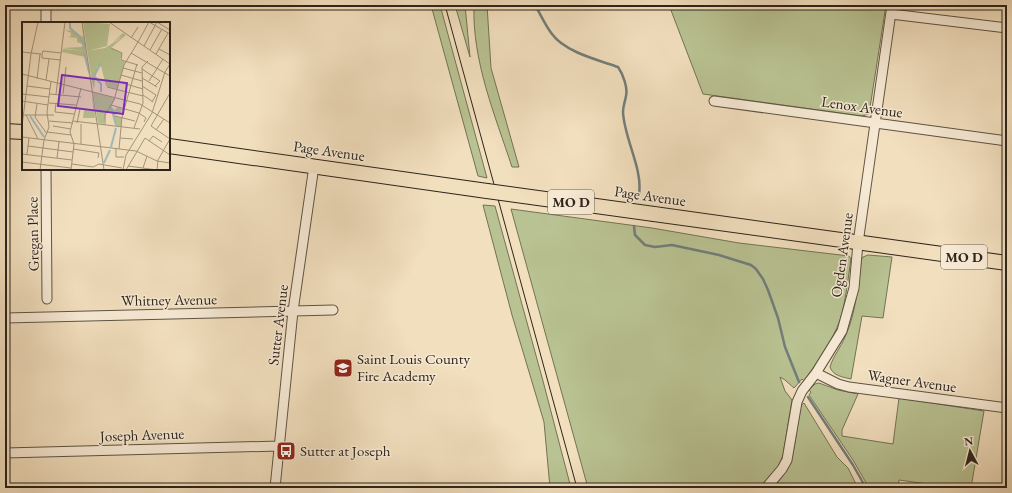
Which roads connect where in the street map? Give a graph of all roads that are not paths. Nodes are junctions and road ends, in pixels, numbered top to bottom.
1 (46, 5) edge
2 (892, 9) edge
3 (46, 22) edge
4 (1007, 28) edge
5 (714, 101) dead end
6 (875, 123) junction
7 (5, 131) edge
8 (22, 132) edge
9 (1007, 141) edge
10 (170, 146) edge
11 (314, 166) junction
12 (46, 170) edge
13 (858, 242) junction
14 (1007, 263) edge
15 (47, 299) dead end
16 (333, 310) dead end
17 (293, 311) junction
18 (5, 318) edge
19 (816, 373) junction
20 (1007, 408) edge
21 (279, 446) junction
22 (5, 453) edge
23 (275, 488) edge
24 (766, 488) edge

1 - 3 street
2 - 4 street
2 - 6 street, Ogden Avenue
5 - 6 street, Lenox Avenue
6 - 9 street, Lenox Avenue
6 - 13 street, Ogden Avenue
7 - 8 main road
10 - 11 main road, Page Avenue / MO D
11 - 13 main road, Page Avenue / MO D, bridge
11 - 17 street, Sutter Avenue
12 - 15 street, Gregan Place
13 - 14 main road, Page Avenue / MO D
13 - 19 street, Ogden Avenue
16 - 17 street, Whitney Avenue
17 - 18 street, Whitney Avenue
17 - 21 street, Sutter Avenue
19 - 20 street, Wagner Avenue
19 - 24 street, Ogden Avenue
21 - 22 street, Joseph Avenue
21 - 23 street, Sutter Avenue

